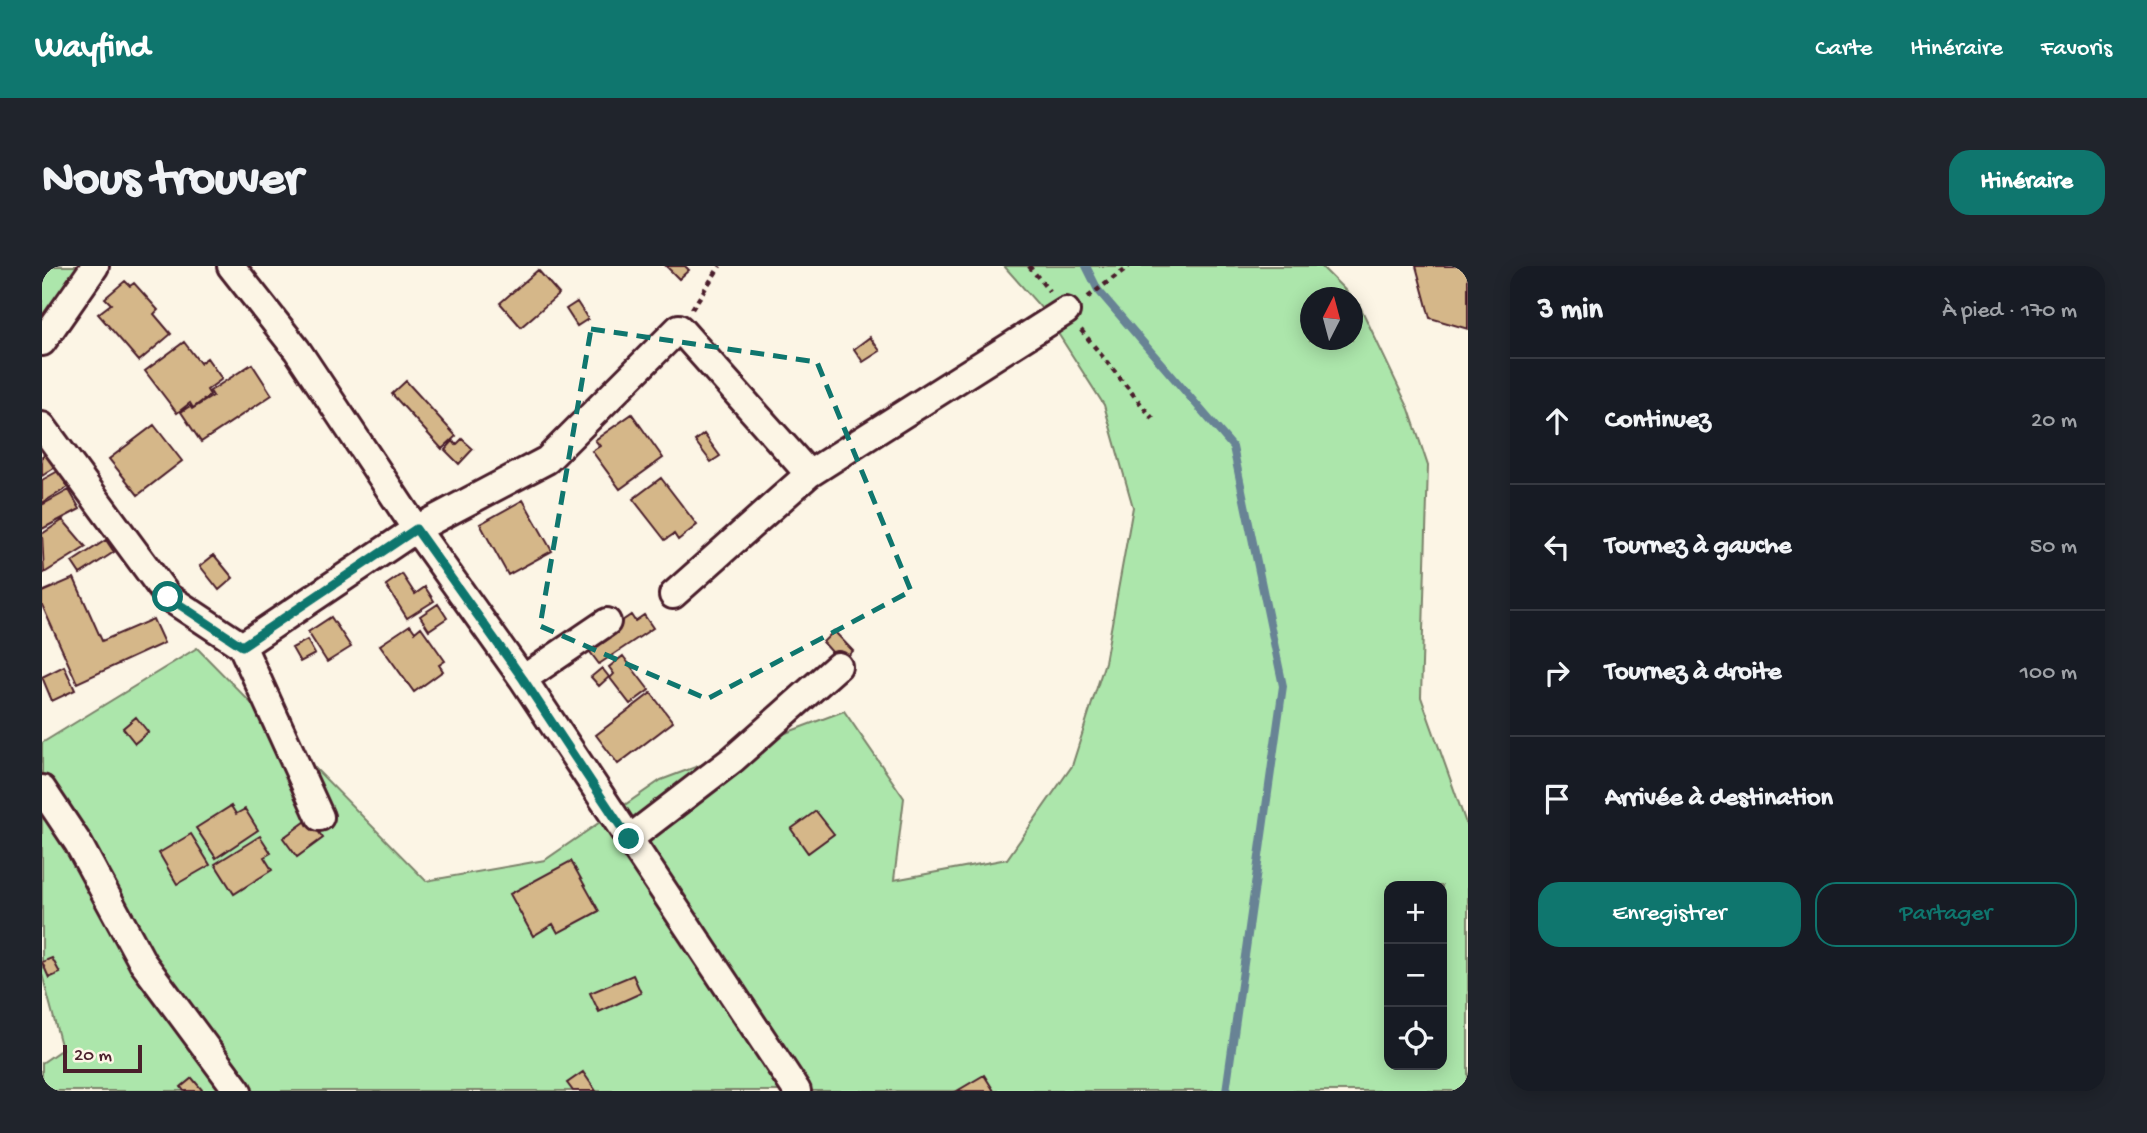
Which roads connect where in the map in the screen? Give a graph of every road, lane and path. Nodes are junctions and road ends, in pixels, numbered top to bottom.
1 (95, 266) edge
2 (231, 266) edge
3 (720, 266) edge
4 (1029, 266) edge
5 (1129, 266) edge
6 (1066, 311) junction
7 (679, 328) junction
8 (42, 342) edge
9 (1153, 419) dead end
10 (42, 426) edge
11 (809, 474) junction
12 (416, 529) junction
13 (673, 595) dead end
14 (607, 622) dead end
15 (242, 646) junction
16 (838, 666) dead end
17 (523, 679) junction
18 (42, 789) edge
19 (320, 817) dead end
20 (629, 839) junction
21 (238, 1091) edge
22 (797, 1091) edge

1 - 8 street
2 - 12 street
3 - 7 path
4 - 6 path
5 - 6 path
6 - 9 path
6 - 11 street
7 - 11 street
7 - 12 street
10 - 15 street
11 - 13 street
12 - 15 street
12 - 17 street
14 - 17 street
15 - 19 street
16 - 20 street
17 - 20 street
18 - 21 street
20 - 22 street

